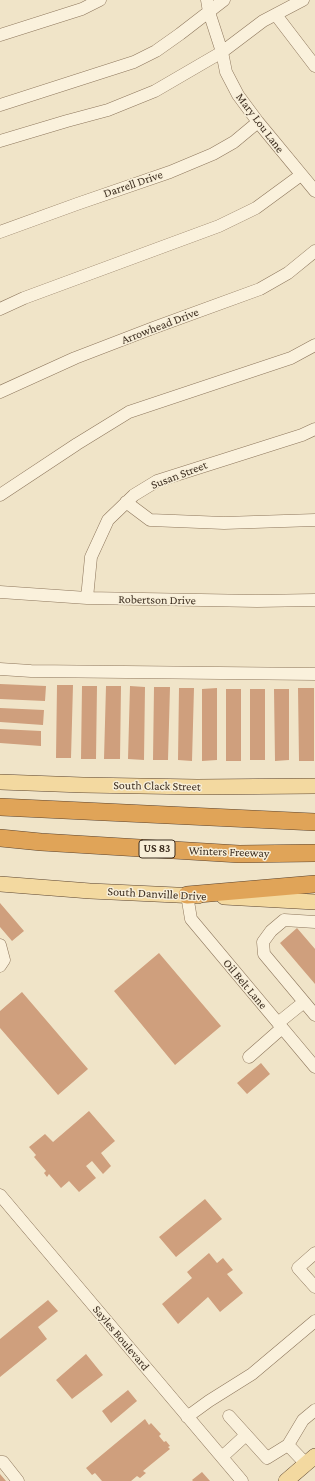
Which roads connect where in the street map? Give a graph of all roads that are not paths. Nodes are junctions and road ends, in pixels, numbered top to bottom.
1 (100, 0) edge
2 (224, 0) edge
3 (303, 0) edge
4 (208, 6) edge
5 (276, 15) junction
6 (0, 35) edge
7 (222, 52) junction
8 (315, 66) edge
9 (0, 105) edge
10 (258, 122) junction
11 (0, 141) edge
12 (301, 175) junction
13 (315, 192) edge
14 (0, 232) edge
15 (315, 251) edge
16 (0, 309) edge
17 (315, 345) edge
18 (0, 392) edge
19 (315, 429) edge
20 (0, 495) edge
21 (126, 502) junction
22 (315, 520) edge
23 (0, 592) edge
24 (87, 598) junction
25 (315, 600) edge
26 (0, 669) edge
27 (315, 674) edge
28 (0, 782) edge
29 (315, 786) edge
30 (0, 807) edge
31 (315, 822) edge
32 (0, 838) edge
33 (315, 853) edge
34 (0, 884) edge
35 (315, 884) edge
36 (187, 895) junction
37 (315, 902) edge
38 (315, 922) edge
39 (0, 945) edge
40 (0, 966) edge
41 (304, 1002) junction
42 (315, 1015) edge
43 (280, 1025) junction
44 (249, 1057) dead end
45 (315, 1067) edge
46 (0, 1195) edge
47 (315, 1253) edge
48 (315, 1287) edge
49 (315, 1321) edge
50 (315, 1410) edge
51 (229, 1416) dead end
52 (187, 1417) junction
53 (246, 1435) junction
54 (288, 1445) junction
55 (222, 1457) junction
56 (310, 1460) edge
57 (0, 1462) edge
58 (18, 1481) edge
59 (242, 1481) edge
60 (286, 1481) edge

1 - 6 street
2 - 4 street
3 - 5 street
4 - 7 street, Mary Lou Lane
4 - 9 street
5 - 7 street
5 - 8 street
7 - 10 street, Mary Lou Lane
7 - 11 street
10 - 12 street, Mary Lou Lane
10 - 14 street, Darrell Drive
12 - 13 street, Mary Lou Lane
12 - 16 street
15 - 18 street, Arrowhead Drive
17 - 20 street
19 - 21 street, Susan Street
21 - 22 street
21 - 24 street, Susan Street
23 - 24 street, Robertson Drive
24 - 25 street, Robertson Drive
26 - 27 street
28 - 29 main road, South Clack Street
30 - 31 highway
32 - 33 highway, Winters Freeway / US 83
34 - 36 main road, South Danville Drive
35 - 36 highway
36 - 37 main road, South Danville Drive
36 - 43 street, Oil Belt Lane
38 - 41 street
39 - 40 street
41 - 42 street
41 - 43 street
43 - 44 street
43 - 45 street, Oil Belt Lane
46 - 52 street, Sayles Boulevard
47 - 48 street
49 - 52 street
50 - 54 street
51 - 53 street
52 - 55 street, Sayles Boulevard
53 - 54 street
53 - 55 street
54 - 56 street
55 - 59 street, Sayles Boulevard
56 - 60 main road
57 - 58 street

